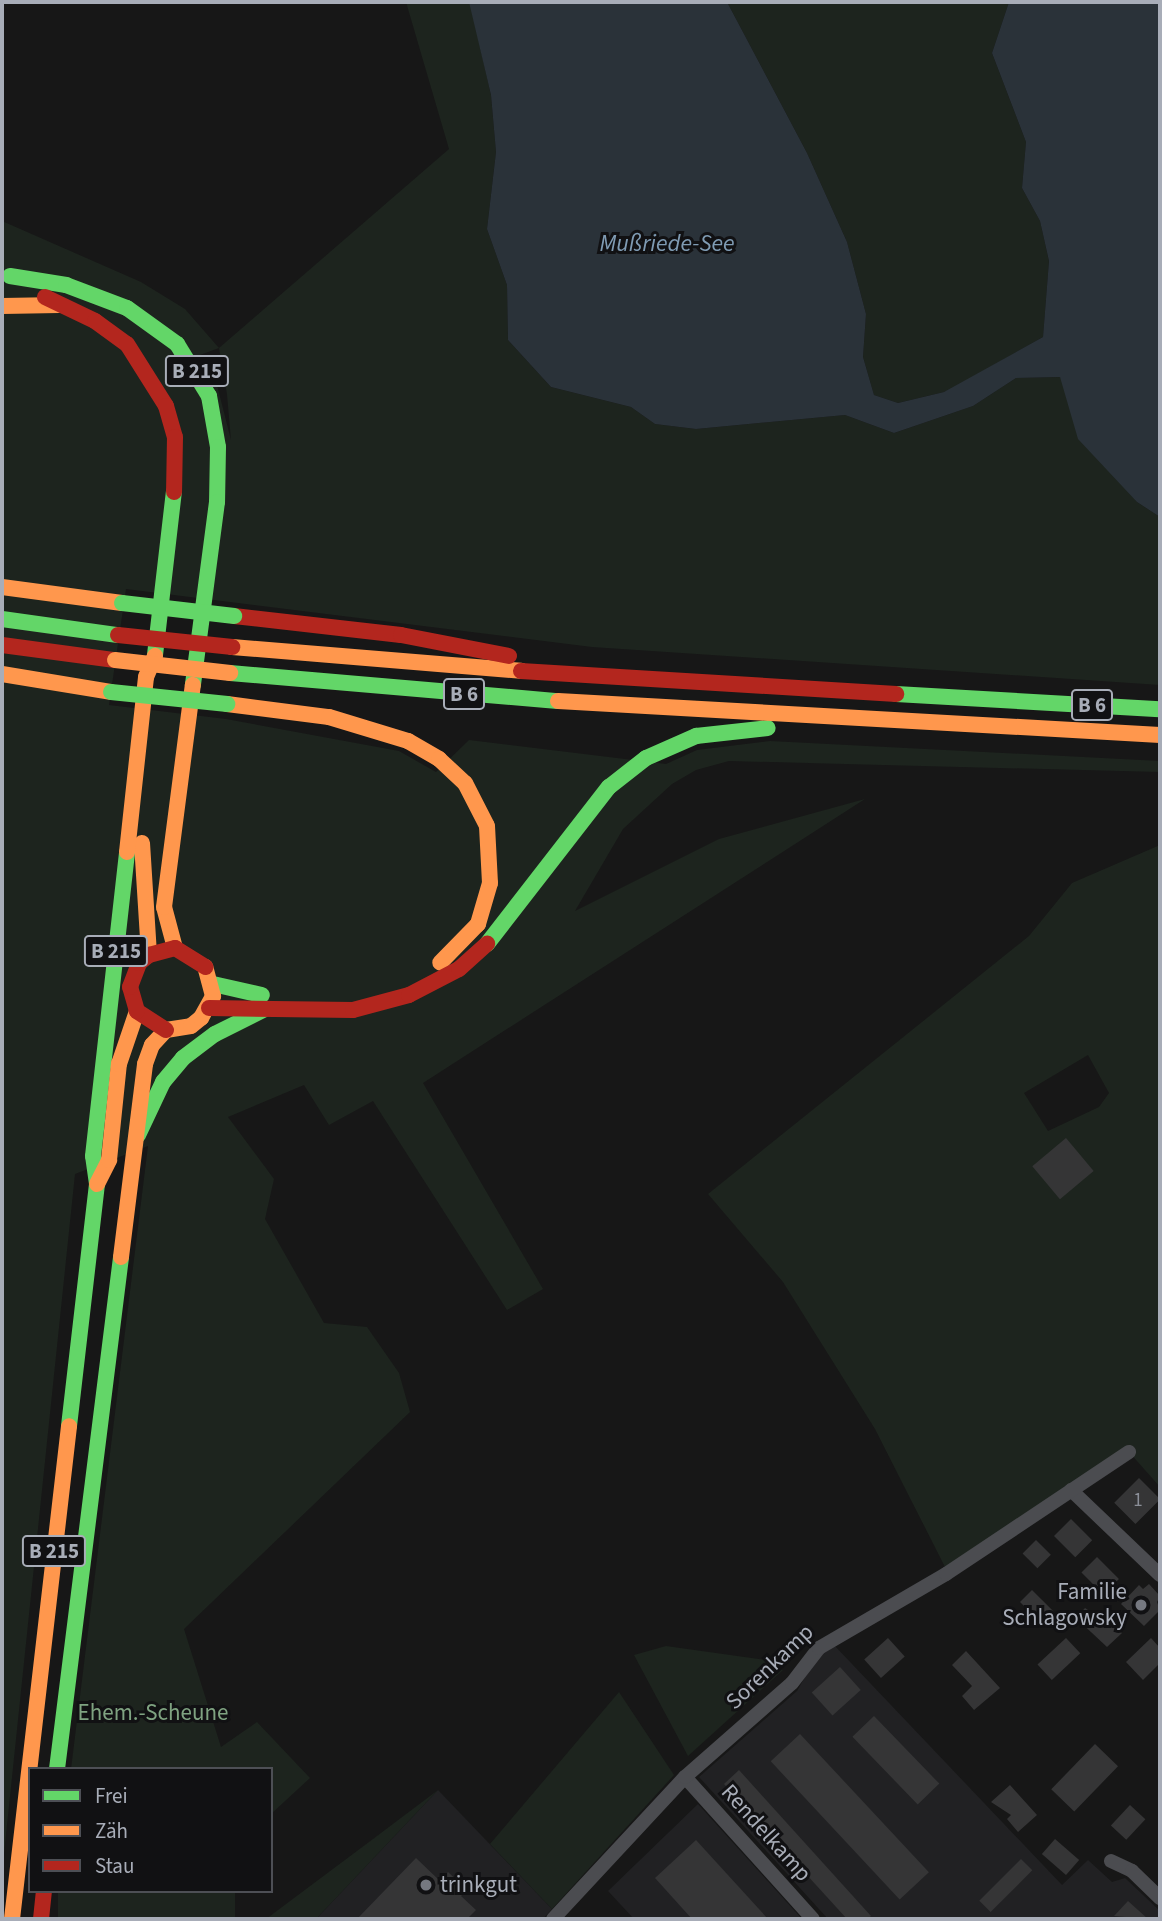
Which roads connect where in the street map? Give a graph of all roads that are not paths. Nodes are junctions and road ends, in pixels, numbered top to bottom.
1 (6, 274) edge
2 (59, 305) junction
3 (2, 306) edge
4 (2, 587) edge
5 (2, 619) edge
6 (2, 645) edge
7 (155, 656) junction
8 (2, 674) edge
9 (613, 677) junction
10 (1160, 709) edge
11 (869, 719) junction
12 (1160, 735) edge
13 (175, 948) junction
14 (149, 955) junction
15 (213, 984) junction
16 (209, 1008) junction
17 (270, 1008) junction
18 (136, 1011) junction
19 (166, 1030) junction
20 (138, 1135) junction
21 (97, 1184) junction
22 (1129, 1452) dead end
23 (1071, 1490) junction
24 (1160, 1575) edge
25 (30, 1767) edge
26 (57, 1767) edge
27 (685, 1777) junction
28 (28, 1781) edge
29 (1111, 1861) dead end
30 (44, 1893) edge
31 (1160, 1898) edge
32 (12, 1919) edge
33 (41, 1919) edge
34 (553, 1919) edge
35 (813, 1919) edge

1 - 2 main road, B 215
1 - 13 main road, B 215
2 - 3 main road
2 - 7 main road, B 215
4 - 9 main road, bridge
5 - 9 main road, B 6, bridge
6 - 11 main road, B 6, bridge
7 - 14 main road, B 215
7 - 21 main road, B 215
8 - 15 main road, bridge
9 - 10 main road, B 6
11 - 12 main road, B 6
11 - 17 main road
13 - 14 main road, B 215
13 - 15 main road, B 215
14 - 18 main road, B 215
15 - 16 main road
16 - 17 main road
16 - 19 main road
17 - 20 main road
18 - 19 main road
18 - 21 main road, B 215
19 - 20 main road, B 215
20 - 26 main road, B 215
21 - 25 main road, B 215
22 - 23 street, Sorenkamp
23 - 24 street
23 - 27 street, Sorenkamp
27 - 34 street, Sorenkamp
27 - 35 street, Rendelkamp
28 - 32 main road, B 215
29 - 31 street
30 - 33 main road

